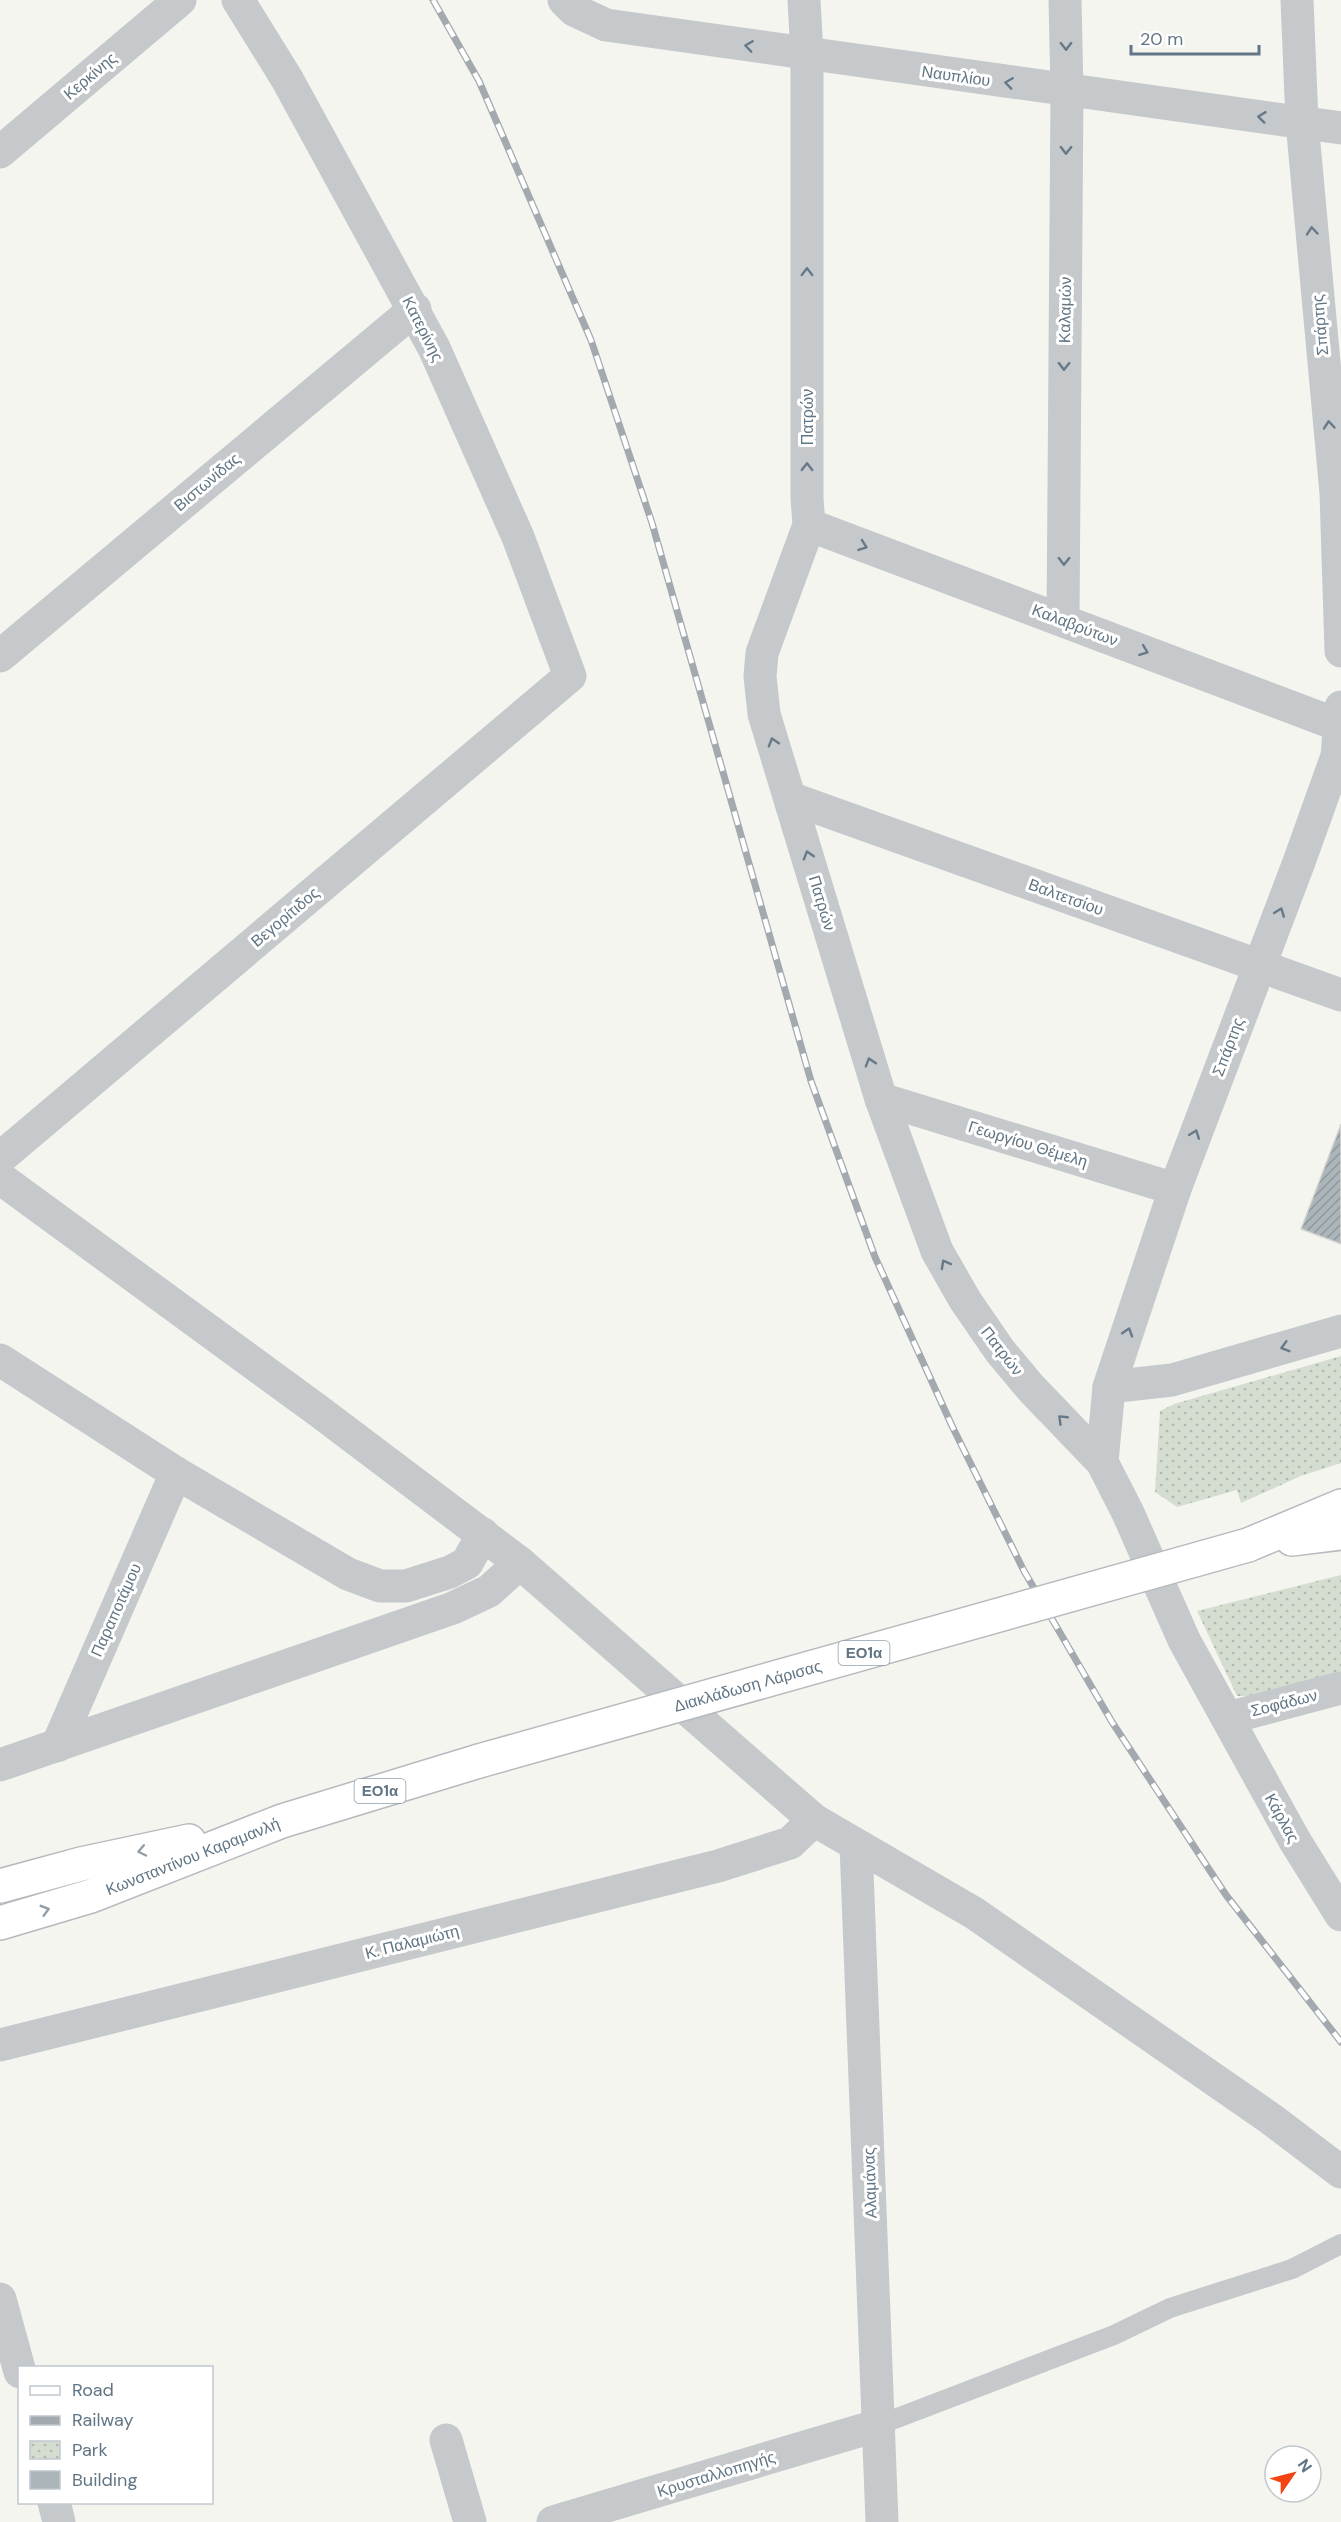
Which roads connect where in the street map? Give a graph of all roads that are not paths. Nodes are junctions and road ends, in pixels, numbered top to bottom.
1 (180, 0) edge
2 (238, 0) edge
3 (804, 0) edge
4 (1065, 0) edge
5 (1297, 0) edge
6 (569, 5) edge
7 (807, 54) junction
8 (1067, 91) junction
9 (1302, 122) junction
10 (1341, 128) edge
11 (0, 152) edge
12 (414, 309) junction
13 (809, 525) junction
14 (1063, 620) junction
15 (1341, 651) edge
16 (0, 656) edge
17 (570, 676) joint
18 (1341, 719) edge
19 (790, 798) junction
20 (1259, 967) junction
21 (1341, 995) edge
22 (881, 1099) junction
23 (0, 1158) edge
24 (0, 1178) edge
25 (1175, 1189) junction
26 (1341, 1331) edge
27 (0, 1360) edge
28 (1109, 1387) junction
29 (1102, 1462) junction
30 (176, 1473) junction
31 (1341, 1506) edge
32 (1341, 1533) edge
33 (483, 1534) junction
34 (1248, 1545) junction
35 (520, 1563) junction
36 (1341, 1688) edge
37 (1228, 1718) junction
38 (57, 1746) junction
39 (0, 1765) edge
40 (814, 1820) junction
41 (282, 1821) junction
42 (856, 1845) junction
43 (0, 1886) edge
44 (1341, 1915) edge
45 (0, 1923) edge
46 (0, 2044) edge
47 (1341, 2172) edge
48 (1341, 2244) edge
49 (0, 2299) edge
50 (18, 2366) edge
51 (879, 2425) junction
52 (446, 2440) dead end
53 (54, 2504) edge
54 (59, 2522) edge
55 (470, 2522) edge
56 (554, 2522) edge
57 (882, 2522) edge

1 - 11 street, Κερκίνης
2 - 12 street, Κατερίνης
3 - 7 street, Πατρών
4 -> 8 street, Καλαμών
5 - 9 street, Σπάρτης
7 -> 6 street, Ναυπλίου
8 -> 7 street, Ναυπλίου
13 -> 7 street, Πατρών
9 -> 8 street, Ναυπλίου
8 -> 14 street, Καλαμών
9 - 10 street, Ναυπλίου
15 -> 9 street, Σπάρτης
12 - 16 street, Βιστωνίδας
12 - 17 street, Κατερίνης
13 -> 14 street, Καλαβρύτων
19 -> 13 street, Πατρών
14 -> 18 street, Καλαβρύτων
17 - 23 street, Βεγορίτιδος
20 -> 18 street, Σπάρτης
19 - 20 street, Βαλτετσίου
22 -> 19 street, Πατρών
20 - 21 street, Βαλτετσίου
25 -> 20 street, Σπάρτης
22 - 25 street, Γεωργίου Θέμελη
29 -> 22 street, Πατρών
24 - 33 street
28 -> 25 street, Σπάρτης
26 -> 28 street
27 - 30 street
28 - 29 street, Σπάρτης
29 - 37 street, Πατρών
30 - 33 street
30 - 38 street, Παραποτάμου
31 - 34 main road, Διακλάδωση Λάρισας / ΕΟ1α
32 - 34 main road, Διακλάδωση Λάρισας / ΕΟ1α
33 - 35 street
34 - 41 main road, Διακλάδωση Λάρισας / ΕΟ1α, bridge
35 - 38 street
35 - 40 street
36 - 37 street, Σοφάδων
37 - 44 street, Κάρλας
38 - 39 street
40 - 42 street
40 - 46 street, Κ. Παλαμιώτη
41 -> 43 main road, Κωνσταντίνου Καραμανλή / ΕΟ1α
45 -> 41 main road, Κωνσταντίνου Καραμανλή / ΕΟ1α
42 - 47 street
42 - 51 street, Αλαμάνας
48 - 51 lane
49 - 50 street
51 - 56 street, Κρυσταλλοπηγής
51 - 57 street, Αλαμάνας
52 - 55 street
53 - 54 street

